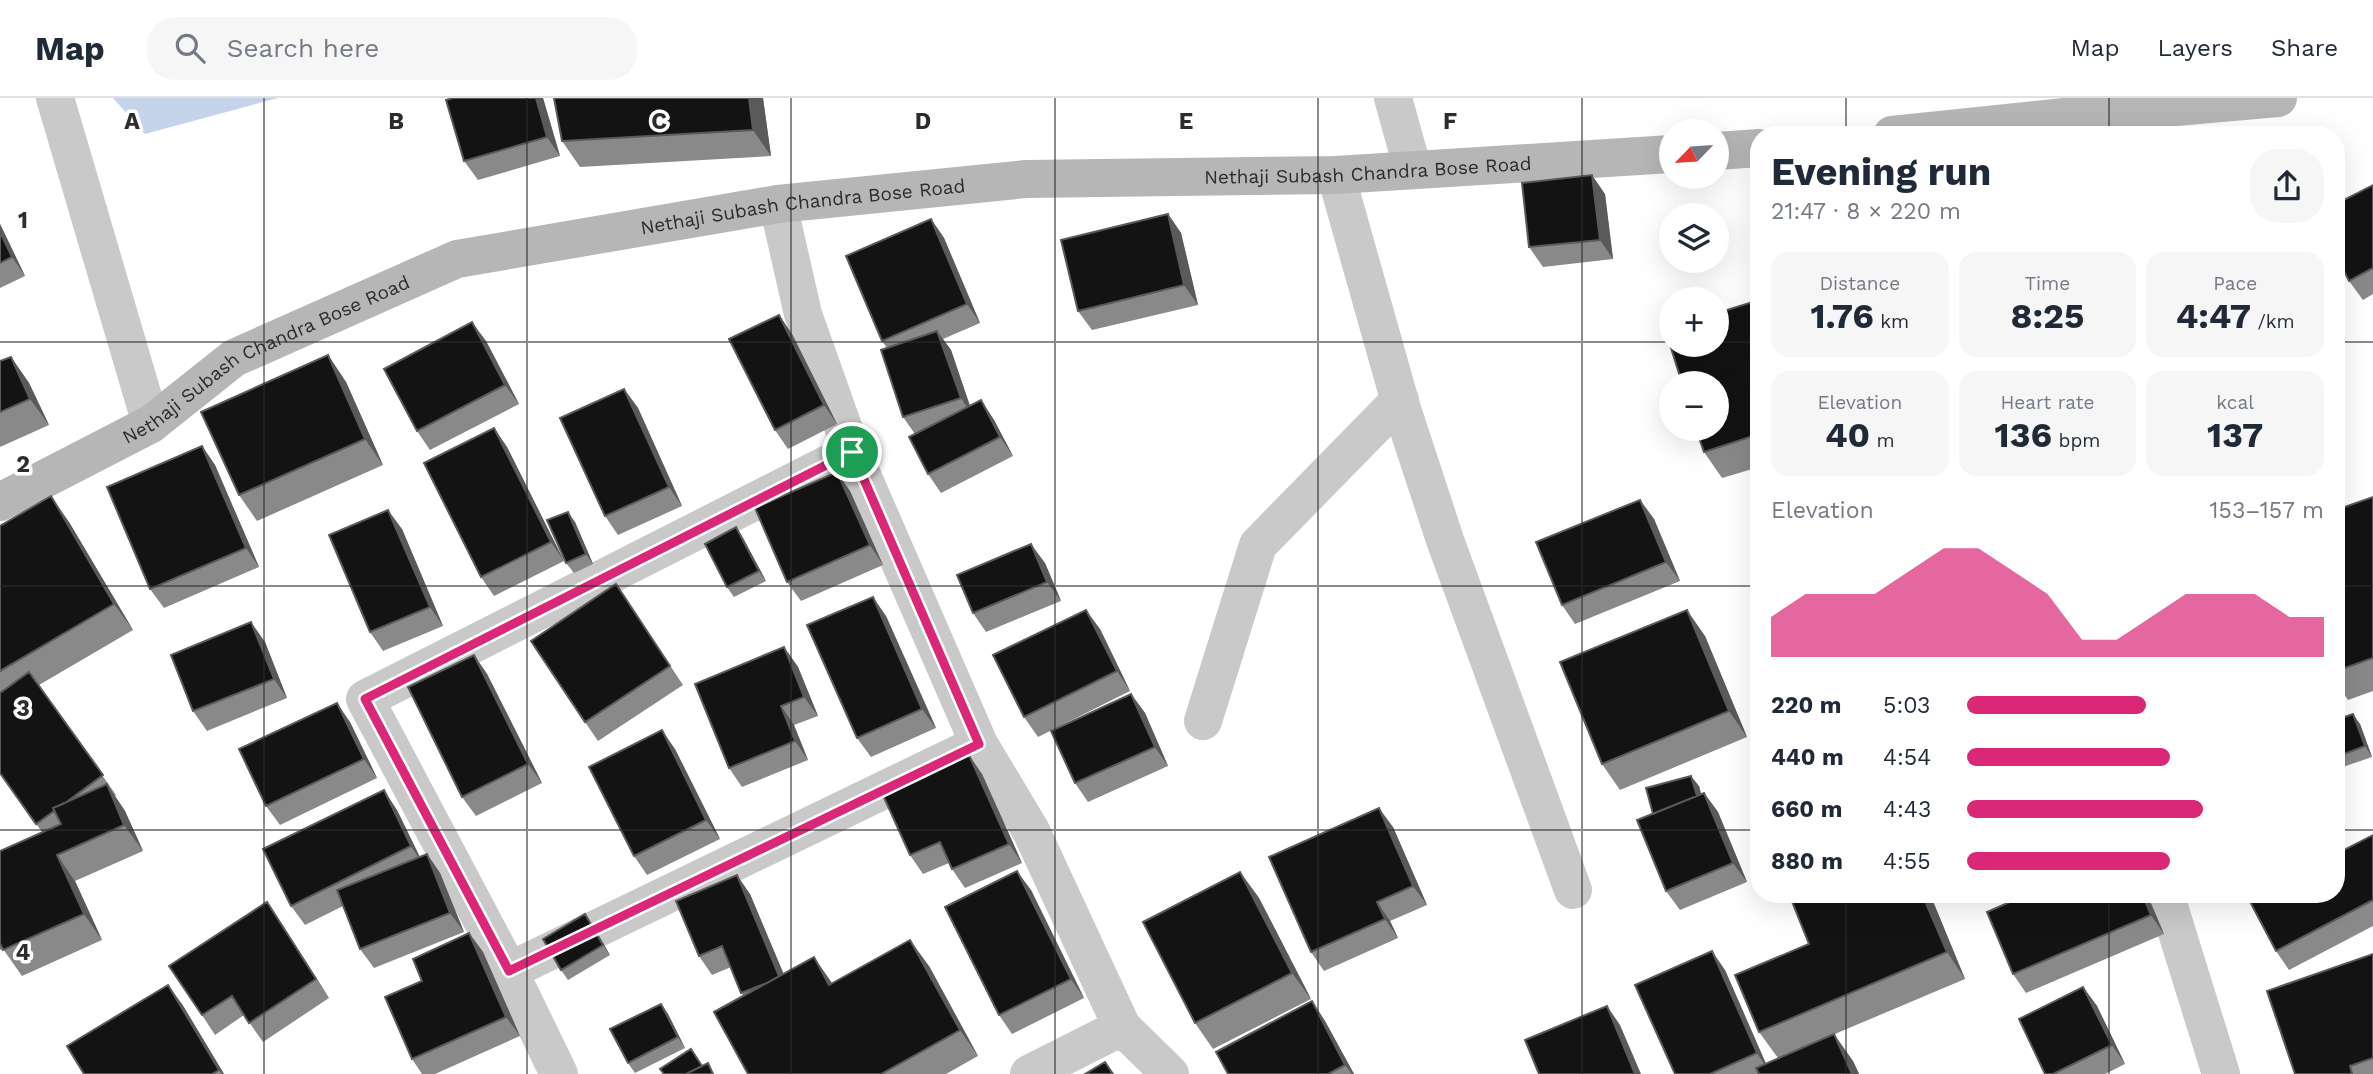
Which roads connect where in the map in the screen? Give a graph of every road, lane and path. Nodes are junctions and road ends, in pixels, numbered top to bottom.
1 (55, 98) edge
2 (1393, 98) edge
3 (2260, 99) edge
4 (1995, 126) edge
5 (1750, 149) edge
6 (1729, 150) edge
7 (1659, 155) edge
8 (1413, 170) junction
9 (1336, 174) junction
10 (778, 204) junction
11 (1400, 400) junction
12 (151, 424) junction
13 (852, 452) junction
14 (0, 502) edge
15 (1203, 721) dead end
16 (979, 744) junction
17 (1573, 890) dead end
18 (2168, 903) edge
19 (509, 971) junction
20 (1122, 1027) junction
21 (559, 1074) edge
22 (1029, 1074) edge
23 (1170, 1074) edge
24 (2221, 1074) edge

1 - 12 street
2 - 8 street
3 - 4 main road
5 - 6 main road
7 - 8 main road, Nethaji Subash Chandra Bose Road
8 - 9 main road, Nethaji Subash Chandra Bose Road
9 - 10 main road, Nethaji Subash Chandra Bose Road
9 - 11 street
10 - 12 main road, Nethaji Subash Chandra Bose Road
10 - 13 street
11 - 15 street
11 - 17 street
12 - 14 main road, Nethaji Subash Chandra Bose Road
13 - 16 street
13 - 19 street
16 - 19 street
16 - 20 street
18 - 24 street
19 - 21 street
20 - 22 street
20 - 23 street

